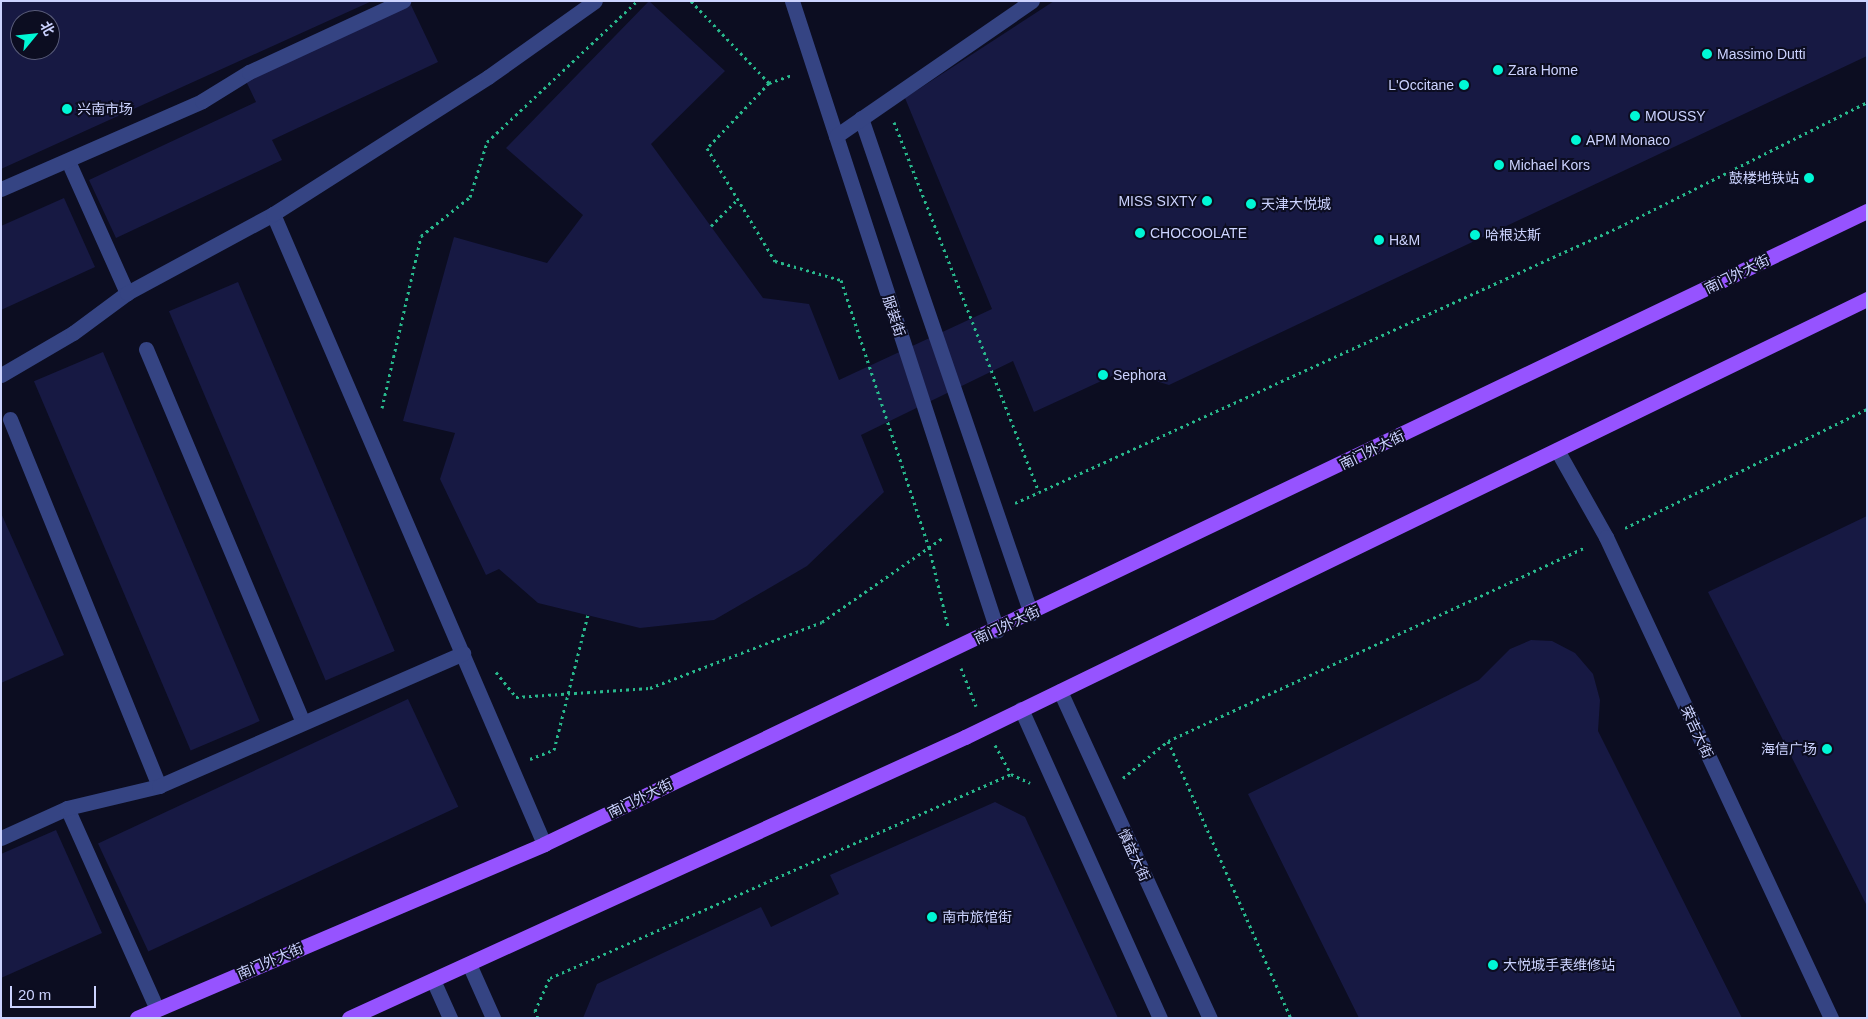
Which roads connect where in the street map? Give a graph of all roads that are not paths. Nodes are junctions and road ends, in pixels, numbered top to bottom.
1 (403, 1) edge
2 (595, 1) edge
3 (792, 1) edge
4 (1032, 1) edge
5 (861, 118) junction
6 (836, 136) junction
7 (68, 161) junction
8 (1, 190) edge
9 (1867, 211) edge
10 (273, 214) junction
11 (127, 293) junction
12 (1867, 299) edge
13 (146, 349) dead end
14 (1, 375) edge
15 (10, 419) dead end
16 (1557, 450) junction
17 (1031, 614) junction
18 (997, 630) junction
19 (463, 653) junction
20 (1060, 691) junction
21 (1022, 710) junction
22 (303, 722) junction
23 (159, 786) junction
24 (67, 808) junction
25 (1, 838) edge
26 (544, 844) junction
27 (470, 964) junction
28 (433, 980) junction
29 (157, 1009) junction
30 (137, 1018) edge
31 (349, 1018) edge
32 (450, 1018) edge
33 (494, 1018) edge
34 (1160, 1018) edge
35 (1210, 1018) edge
36 (1831, 1018) edge

1 - 7 street
2 - 10 street
3 - 6 street, 服装街
4 - 5 street
5 - 6 street
5 - 17 street
6 - 18 street, 服装街
7 - 8 street
7 - 11 street
9 - 17 main road, 南门外大街
10 - 11 street
10 - 19 street
11 - 14 street
12 - 16 main road
13 - 22 street
15 - 23 street
16 - 20 main road
16 - 36 street, 荣吉大街
17 - 18 main road, 南门外大街
18 - 26 main road, 南门外大街
19 - 22 street
19 - 26 street
20 - 21 main road
20 - 35 street, 慎益大街
21 - 27 main road
21 - 34 street
22 - 23 street
23 - 24 street
24 - 25 street
24 - 29 street
26 - 29 main road, 南门外大街
27 - 28 main road
27 - 33 street
28 - 31 main road
28 - 32 street
29 - 30 main road, 南门外大街

